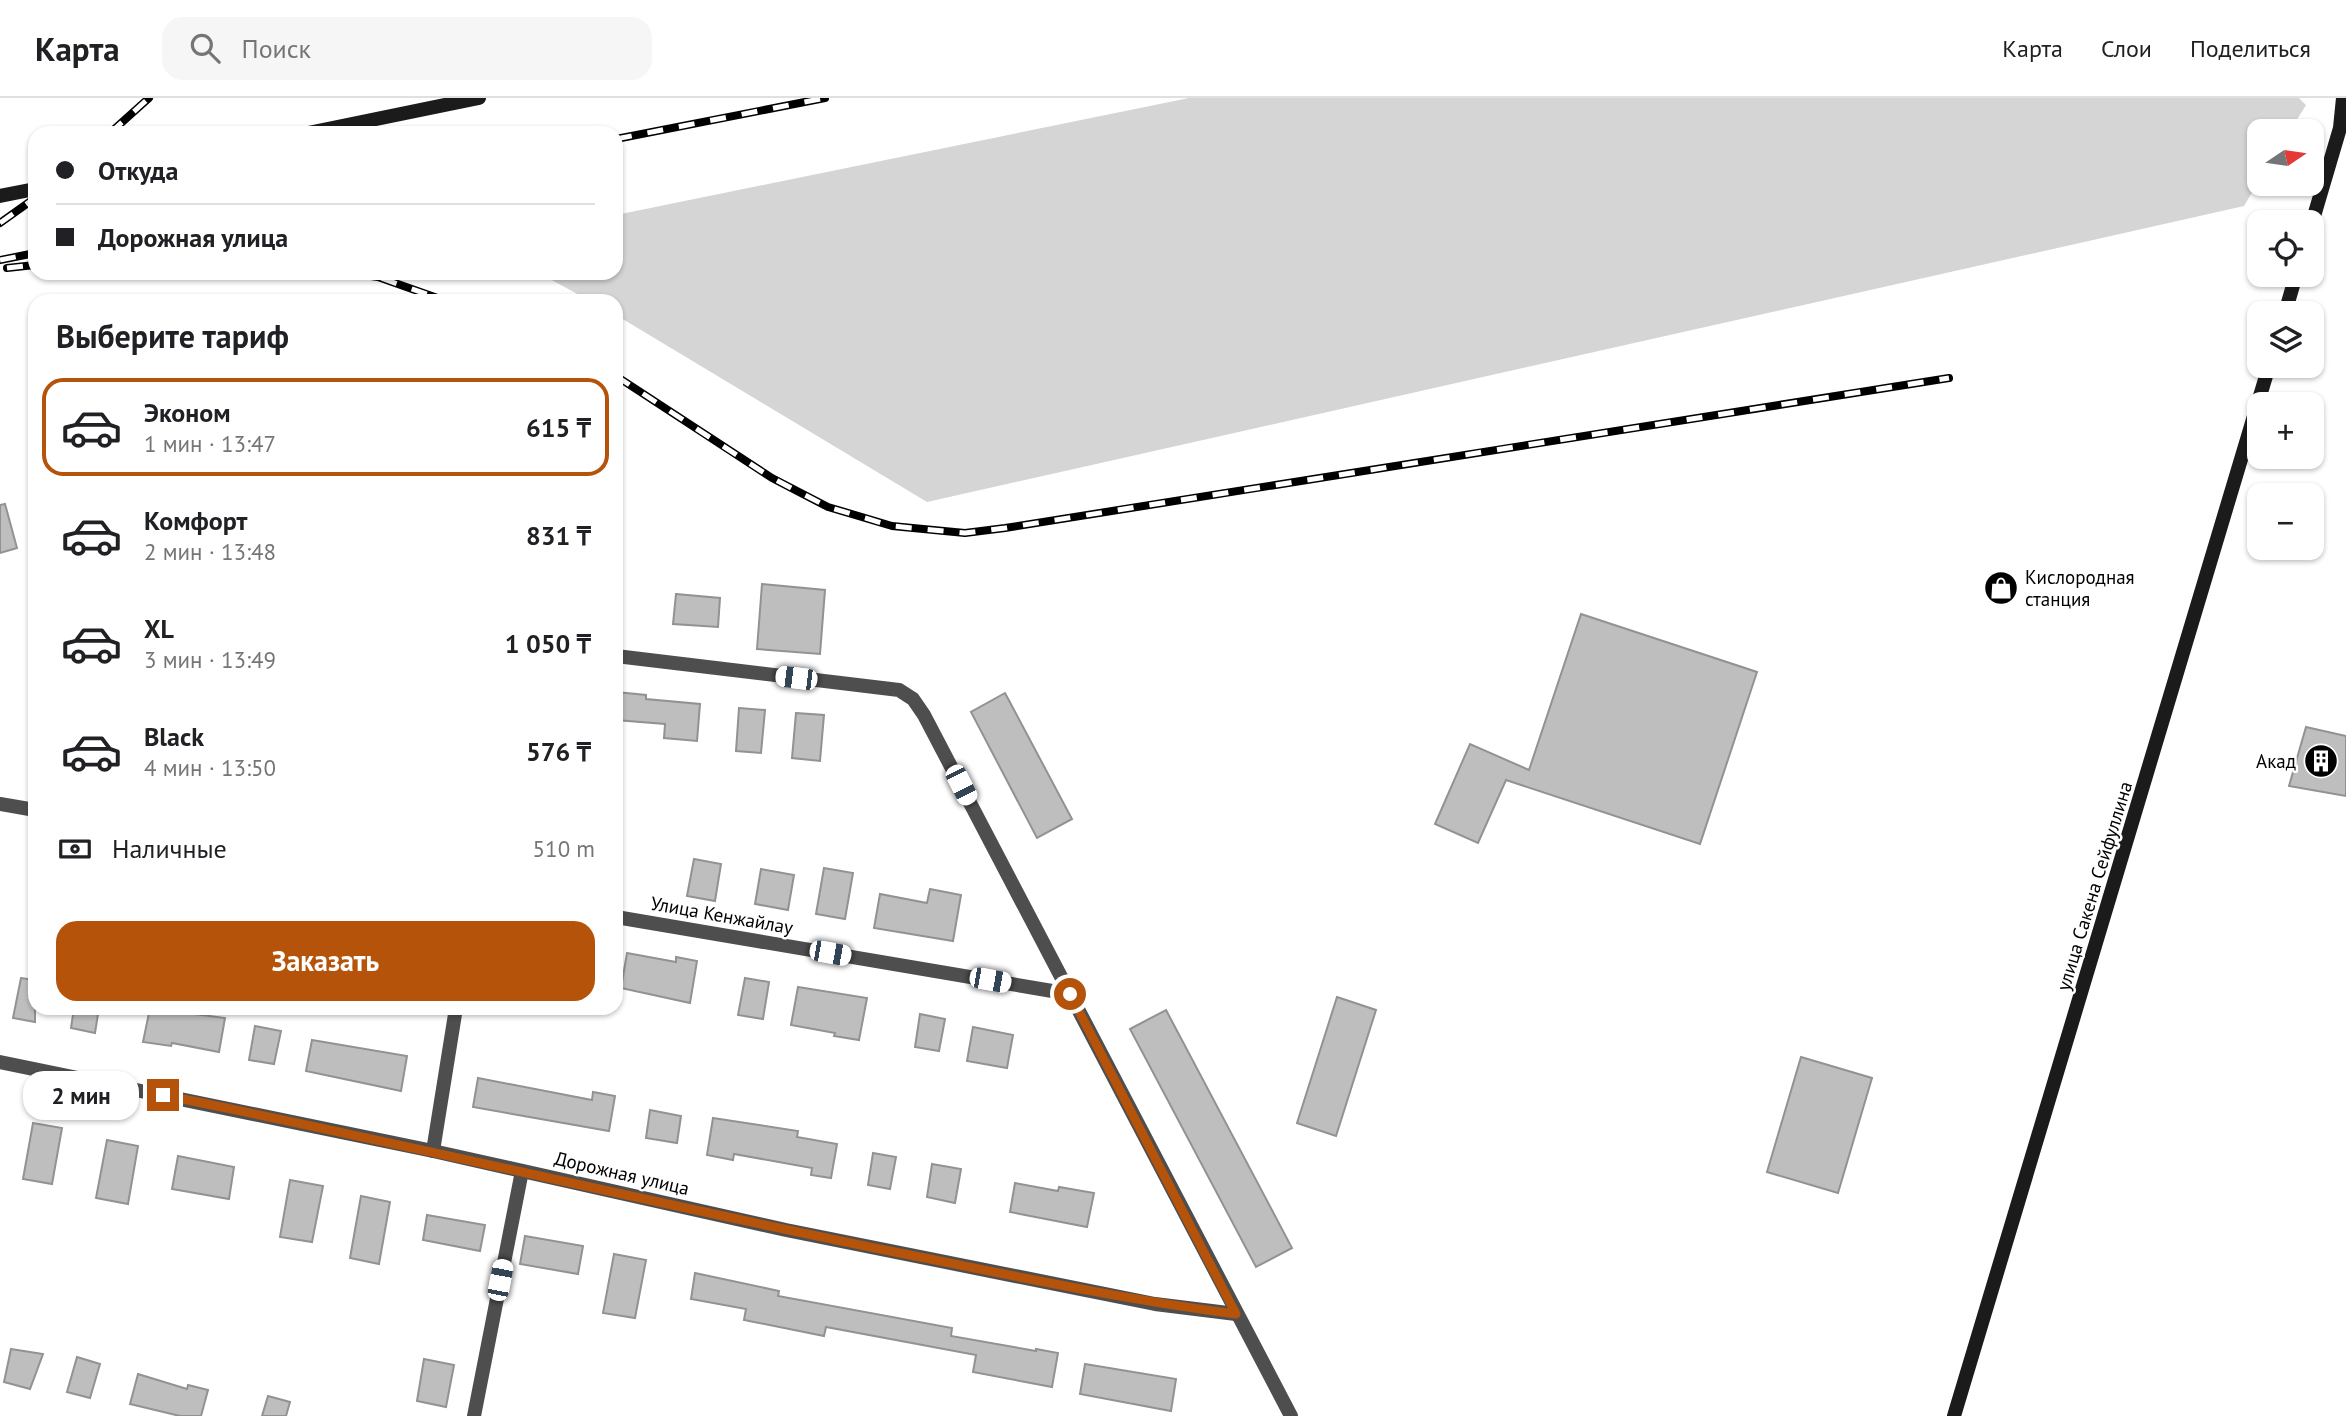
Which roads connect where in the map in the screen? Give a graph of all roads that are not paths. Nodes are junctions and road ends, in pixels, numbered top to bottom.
1 (479, 98) edge
2 (2343, 98) edge
3 (342, 126) edge
4 (28, 190) edge
5 (0, 196) edge
6 (2316, 210) edge
7 (2265, 378) edge
8 (623, 657) edge
9 (0, 804) edge
10 (28, 809) edge
11 (623, 918) edge
12 (1070, 994) junction
13 (455, 1015) edge
14 (0, 1062) edge
15 (433, 1151) junction
16 (522, 1171) junction
17 (1236, 1314) junction
18 (474, 1416) edge
19 (1291, 1416) edge
20 (1954, 1416) edge

1 - 3 street
2 - 6 street
4 - 5 street
7 - 20 street, улица Сакена Сейфуллина
8 - 12 street
9 - 10 street
11 - 12 street, Улица Кенжайлау
12 - 17 street
13 - 15 street
14 - 15 street, Дорожная улица
15 - 16 street, Дорожная улица
16 - 17 street, Дорожная улица
16 - 18 street
17 - 19 street

